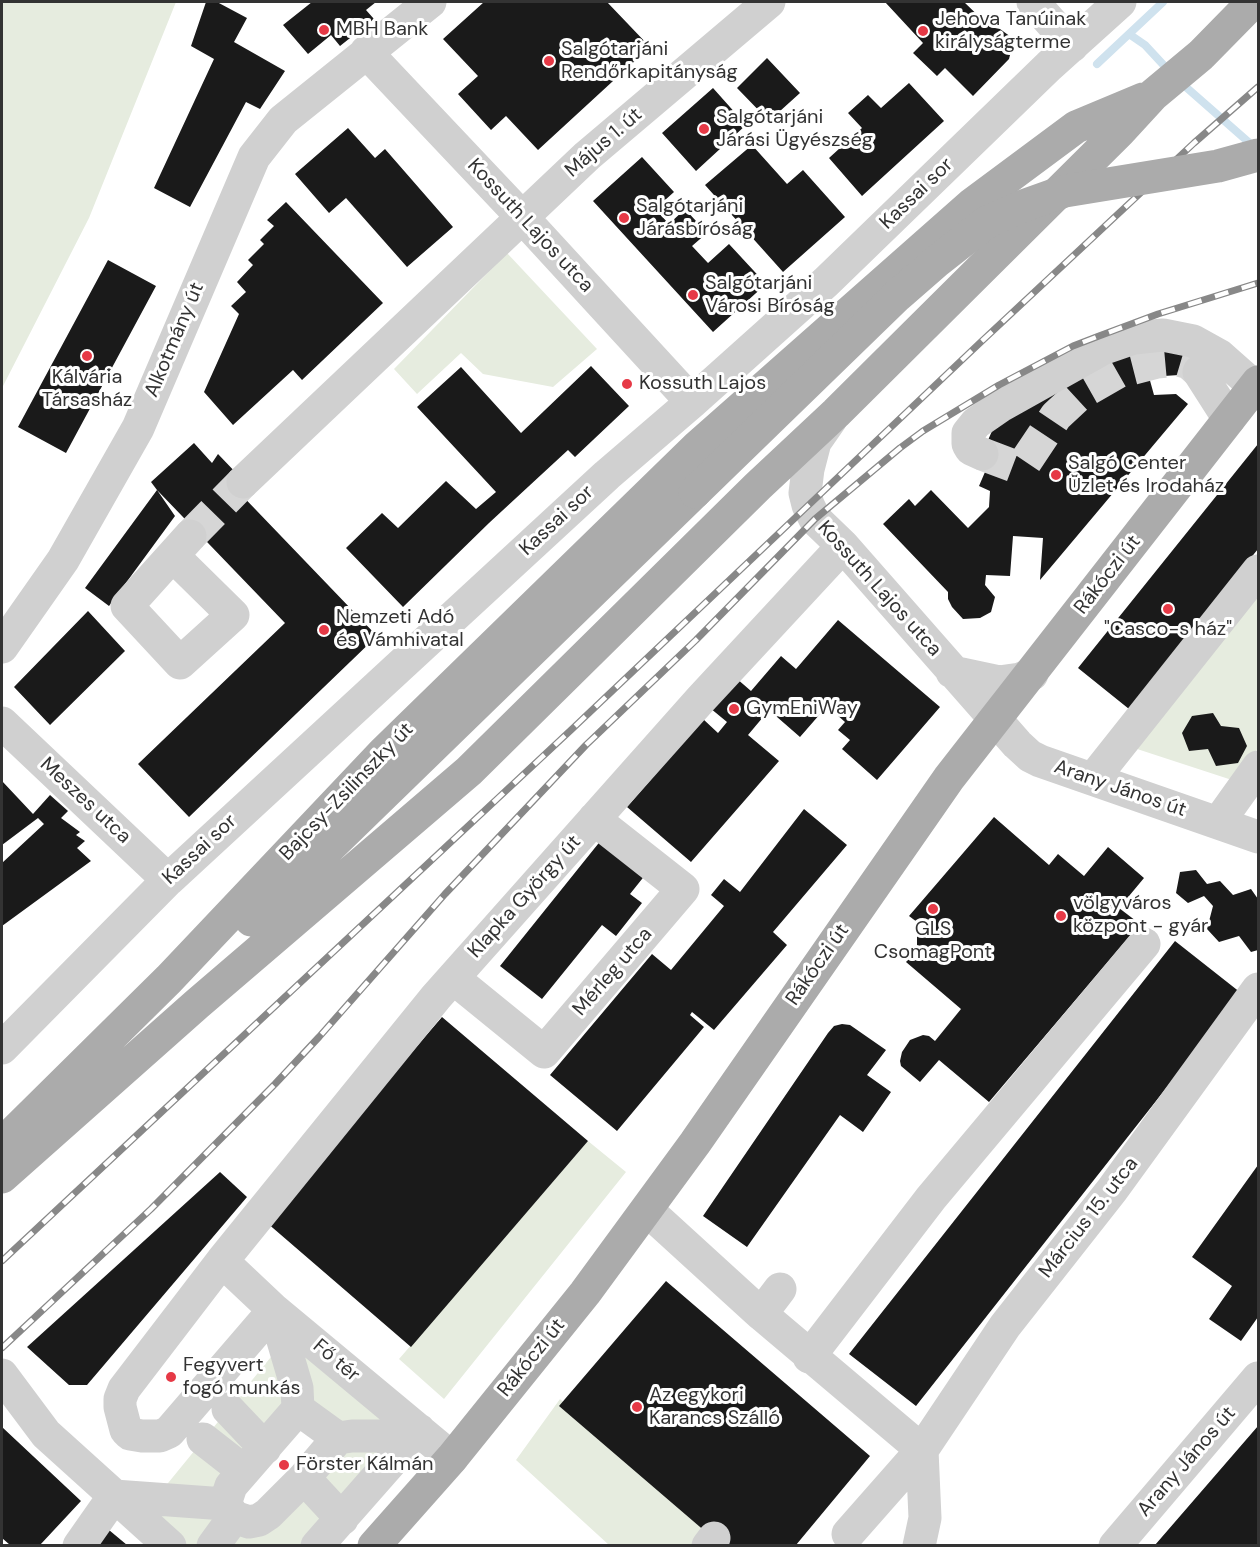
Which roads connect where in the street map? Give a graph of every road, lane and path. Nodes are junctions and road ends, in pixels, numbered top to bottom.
1 (430, 2) edge
2 (769, 2) edge
3 (1033, 2) edge
4 (1120, 2) edge
5 (1253, 2) edge
6 (1072, 46) junction
7 (366, 52) junction
8 (1153, 95) junction
9 (1258, 155) edge
10 (522, 217) junction
11 (944, 230) junction
12 (997, 253) junction
13 (1199, 372) tunnel mouth
14 (1257, 385) edge
15 (692, 402) junction
16 (737, 410) junction
17 (836, 413) junction
18 (1229, 419) junction
19 (698, 446) junction
20 (982, 454) tunnel mouth
21 (243, 482) tunnel mouth
22 (843, 546) junction
23 (1258, 571) edge
24 (2, 647) edge
25 (952, 672) junction
26 (1032, 674) junction
27 (995, 720) junction
28 (2, 723) edge
29 (1258, 767) edge
30 (1093, 779) junction
31 (594, 819) junction
32 (1218, 823) junction
33 (1258, 837) edge
34 (168, 880) junction
35 (278, 896) junction
36 (1143, 944) dead end
37 (453, 978) junction
38 (169, 979) junction
39 (1258, 989) edge
40 (197, 1004) junction
41 (2, 1048) edge
42 (2, 1144) edge
43 (2, 1177) edge
44 (646, 1210) junction
45 (222, 1262) junction
46 (780, 1289) dead end
47 (274, 1310) junction
48 (760, 1314) junction
49 (809, 1357) junction
50 (2, 1375) edge
51 (1258, 1378) edge
52 (228, 1409) dead end
53 (298, 1409) junction
54 (416, 1433) junction
55 (338, 1438) junction
56 (203, 1439) dead end
57 (922, 1450) junction
58 (452, 1458) junction
59 (254, 1459) junction
60 (304, 1478) junction
61 (114, 1496) junction
62 (342, 1519) junction
63 (246, 1522) edge
64 (848, 1534) dead end
65 (80, 1545) edge
66 (170, 1545) edge
67 (213, 1545) edge
68 (317, 1545) edge
69 (374, 1545) edge
70 (919, 1545) edge
71 (1115, 1545) edge

1 - 7 street, Alkotmány út
2 - 10 street, Május 1. út
3 - 6 street
4 - 6 street, Kassai sor
5 - 8 main road
6 - 15 street, Kassai sor
7 - 10 street, Kossuth Lajos utca
7 - 24 street, Alkotmány út
8 - 11 main road, Bajcsy-Zsilinszky út
8 - 12 main road
9 - 35 main road, bridge
10 - 15 street, Kossuth Lajos utca
10 - 21 street, Május 1. út
11 - 12 street
11 - 16 main road, Bajcsy-Zsilinszky út
12 - 17 main road
13 - 18 street
14 - 18 main road, Rákóczi út
14 - 20 street
15 - 16 street
15 - 19 street
15 - 34 street, Kassai sor
16 - 19 main road, Bajcsy-Zsilinszky út
17 - 22 street, Kossuth Lajos utca
17 - 40 main road
18 - 26 main road, Rákóczi út
19 - 38 main road, Bajcsy-Zsilinszky út
22 - 25 street, Kossuth Lajos utca
22 - 31 street, Klapka György út
23 - 30 street
25 - 26 street
25 - 27 street, Kossuth Lajos utca
26 - 27 main road, Rákóczi út
27 - 30 street, Arany János út
27 - 44 main road, Rákóczi út
28 - 34 street, Meszes utca
29 - 32 street
30 - 32 street, Arany János út
31 - 37 street, Klapka György út
31 - 37 street, Mérleg utca
32 - 33 street, Arany János út
34 - 41 street, Kassai sor
35 - 38 main road
35 - 40 main road
36 - 49 street
37 - 45 street, Klapka György út
38 - 42 main road, Bajcsy-Zsilinszky út
39 - 57 street, Március 15. utca
40 - 43 main road
44 - 48 street
44 - 58 main road, Rákóczi út
45 - 47 street, Fő tér
45 - 47 street, Klapka György út
46 - 48 street
47 - 53 street
47 - 54 street, Fő tér
48 - 49 street
49 - 57 street
50 - 61 street
51 - 71 street, Arany János út
52 - 59 street
53 - 55 street
53 - 59 street
54 - 55 street
54 - 58 street, Fő tér
54 - 62 street
55 - 60 street
56 - 59 street
57 - 64 street, Március 15. utca
57 - 70 street
58 - 69 main road, Rákóczi út
59 - 63 street
60 - 62 street
60 - 63 street
61 - 63 street
61 - 65 street
61 - 66 street
62 - 68 street
63 - 67 street

